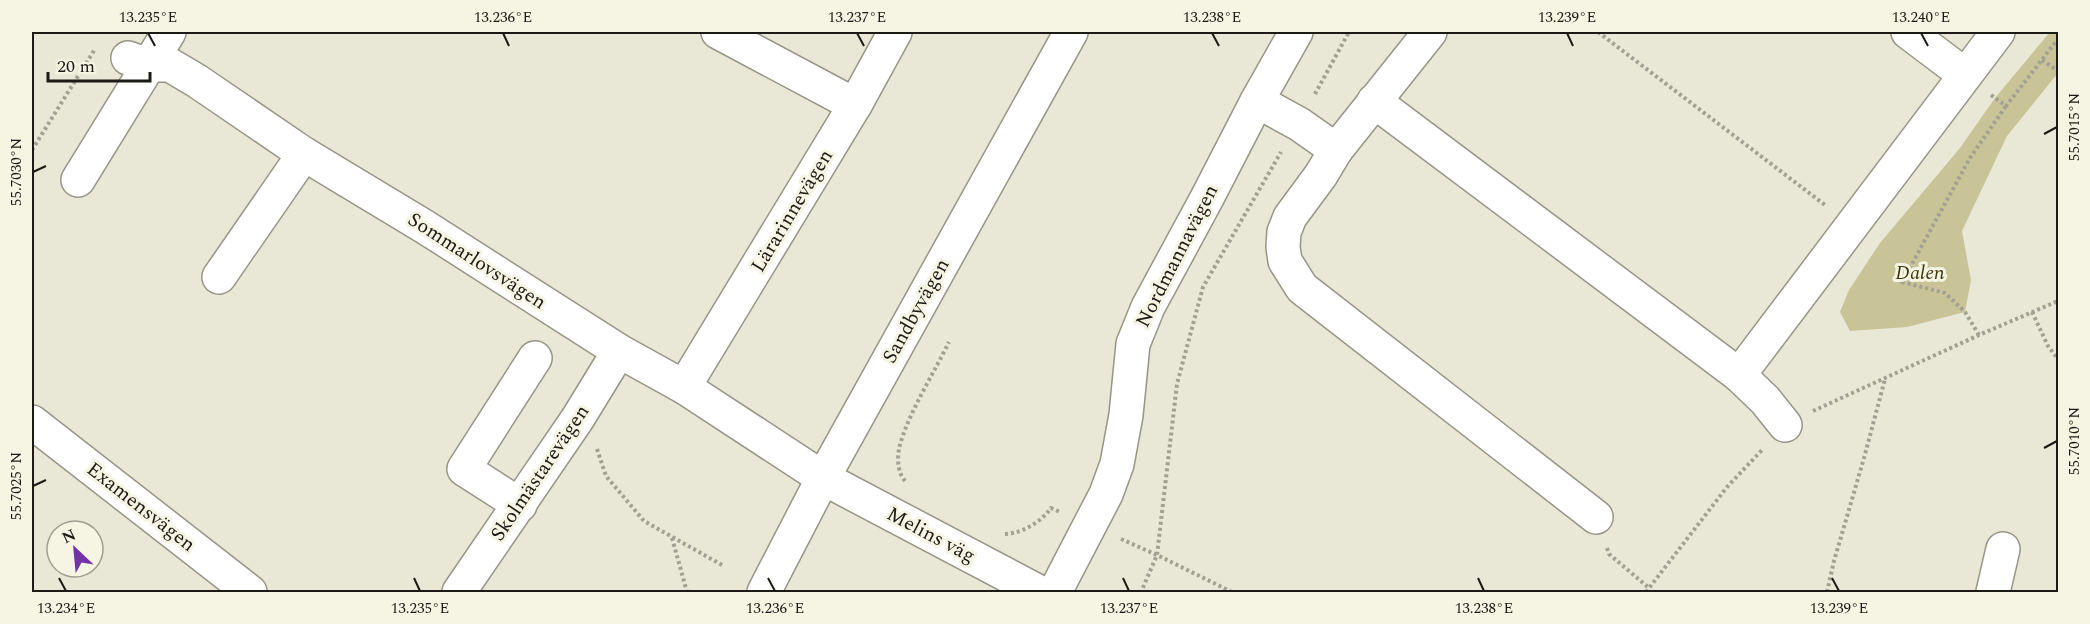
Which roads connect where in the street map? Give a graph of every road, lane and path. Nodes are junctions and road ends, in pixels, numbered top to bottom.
1 (169, 32) edge
2 (718, 32) edge
3 (895, 32) edge
4 (1071, 32) edge
5 (1296, 32) edge
6 (1349, 32) edge
7 (1430, 32) edge
8 (1598, 32) edge
9 (1908, 32) edge
10 (1998, 32) edge
11 (2058, 39) edge
12 (100, 41) dead end
13 (2042, 60) junction
14 (138, 62) junction
15 (2058, 71) edge
16 (1965, 75) junction
17 (1995, 98) dead end
18 (1257, 100) junction
19 (1374, 102) junction
20 (855, 105) junction
21 (2006, 106) junction
22 (1299, 124) junction
23 (32, 150) edge
24 (1336, 150) junction
25 (304, 154) junction
26 (78, 180) dead end
27 (1852, 226) junction
28 (219, 276) dead end
29 (2058, 301) edge
30 (2032, 312) junction
31 (1979, 335) junction
32 (949, 342) dead end
33 (619, 351) junction
34 (535, 358) dead end
35 (2058, 359) edge
36 (1739, 375) junction
37 (1885, 378) junction
38 (684, 387) junction
39 (578, 418) junction
40 (32, 422) edge
41 (1785, 425) junction
42 (823, 478) junction
43 (910, 488) dead end
44 (520, 505) junction
45 (1596, 517) joint
46 (1089, 526) junction
47 (1000, 533) dead end
48 (672, 537) junction
49 (2003, 549) dead end
50 (1157, 555) junction
51 (722, 566) dead end
52 (1649, 588) junction
53 (250, 592) edge
54 (459, 592) edge
55 (687, 592) edge
56 (764, 592) edge
57 (1039, 592) edge
58 (1055, 592) edge
59 (1141, 592) edge
60 (1232, 592) edge
61 (1646, 592) edge
62 (1827, 592) edge
63 (1993, 592) edge

1 - 14 street
2 - 20 street
3 - 20 street, Lärarinnevägen
4 - 42 street, Sandbyvägen
5 - 18 street, Nordmannavägen
6 - 22 path
7 - 19 street
8 - 27 path
9 - 16 street
10 - 16 street
11 - 13 path
12 - 23 path
13 - 15 path
13 - 21 path
14 - 25 street, Sommarlovsvägen
14 - 26 street
16 - 27 street
17 - 21 path
18 - 22 street
18 - 46 street, Nordmannavägen
19 - 24 street
19 - 36 street
20 - 38 street, Lärarinnevägen
21 - 31 path
22 - 24 street
22 - 50 path
24 - 45 street
25 - 28 street
25 - 33 street, Sommarlovsvägen
27 - 36 street
29 - 30 path
30 - 31 path
30 - 35 path
31 - 37 path
32 - 43 path
33 - 38 street, Sommarlovsvägen
33 - 39 street, Skolmästarevägen
34 - 44 street
36 - 41 street
37 - 41 path
37 - 62 path
38 - 42 street, Sommarlovsvägen
39 - 44 street, Skolmästarevägen
39 - 48 path
40 - 53 street, Examensvägen
41 - 52 path
42 - 56 street, Sandbyvägen
42 - 57 street, Melins väg
44 - 54 street, Skolmästarevägen
45 - 52 path
46 - 47 path
46 - 50 path
46 - 58 street, Nordmannavägen
48 - 51 path
48 - 55 path
49 - 63 street
50 - 59 path
50 - 60 path
52 - 61 path

